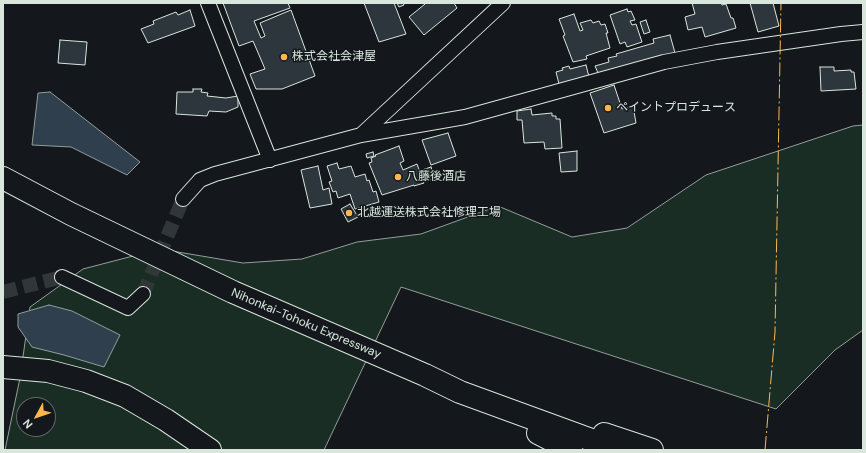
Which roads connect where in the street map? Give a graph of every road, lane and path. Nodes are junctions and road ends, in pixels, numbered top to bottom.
1 (208, 3) edge
2 (503, 3) edge
3 (863, 32) edge
4 (361, 135) junction
5 (270, 160) junction
6 (3, 178) edge
7 (183, 199) tunnel mouth
8 (62, 278) tunnel mouth
9 (142, 294) tunnel mouth
10 (3, 367) edge
11 (3, 375) edge
12 (424, 375) junction
13 (460, 392) junction
14 (187, 450) edge
15 (210, 450) edge
16 (571, 450) edge
17 (619, 450) edge
18 (652, 450) edge

1 - 5 street
2 - 4 street
3 - 4 street
4 - 5 street
5 - 7 street
6 - 12 highway, Nihonkai-Tohoku Expressway
8 - 9 street
10 - 15 highway
11 - 14 highway
12 - 13 highway, Nihonkai-Tohoku Expressway
12 - 18 highway
13 - 16 highway
13 - 17 highway, Nihonkai-Tohoku Expressway

